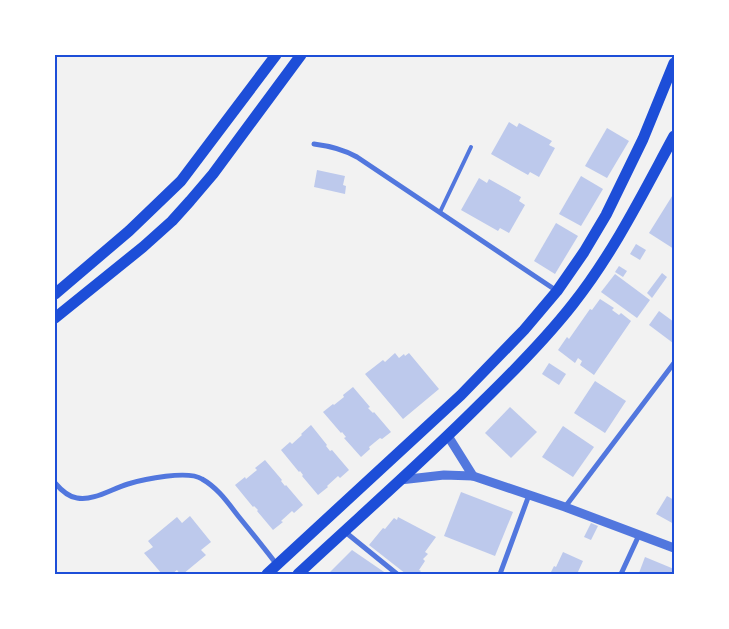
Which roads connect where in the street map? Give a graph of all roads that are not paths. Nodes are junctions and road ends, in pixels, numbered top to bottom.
1 (276, 55) edge
2 (301, 55) edge
3 (674, 63) edge
4 (674, 136) edge
5 (314, 144) dead end
6 (472, 147) dead end
7 (440, 212) junction
8 (557, 291) junction
9 (55, 294) edge
10 (55, 318) edge
11 (674, 362) edge
12 (448, 436) junction
13 (473, 476) junction
14 (400, 480) junction
15 (55, 484) edge
16 (529, 495) junction
17 (565, 507) junction
18 (344, 531) junction
19 (639, 535) junction
20 (674, 548) edge
21 (277, 565) junction
22 (267, 574) edge
23 (298, 574) edge
24 (397, 574) edge
25 (500, 574) edge
26 (621, 574) edge

1 - 9 main road
2 - 10 main road
3 - 8 main road
4 - 12 main road
5 - 7 street
6 - 7 lane
7 - 8 street
8 - 21 main road
11 - 17 street
12 - 13 street
12 - 14 main road
13 - 14 street
13 - 16 street
14 - 18 main road
15 - 21 street
16 - 17 street
16 - 25 street
17 - 19 street
18 - 23 main road
18 - 24 street
19 - 20 street
19 - 26 street
21 - 22 main road

